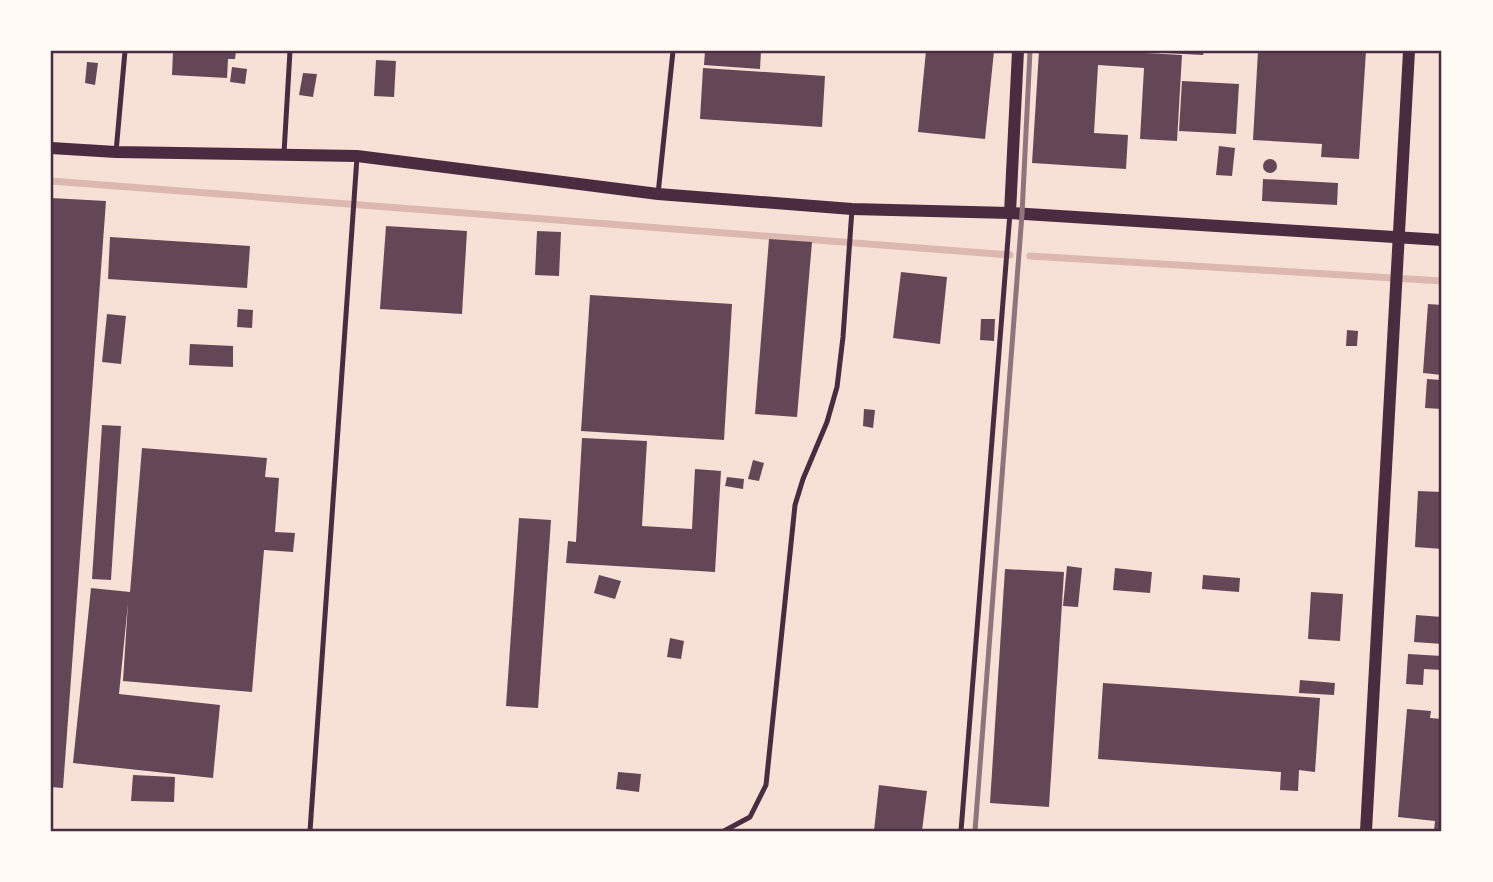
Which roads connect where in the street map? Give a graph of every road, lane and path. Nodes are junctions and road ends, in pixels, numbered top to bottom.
1 (125, 51) edge
2 (290, 51) edge
3 (673, 51) edge
4 (1018, 51) edge
5 (1409, 51) edge
6 (51, 148) edge
7 (116, 152) junction
8 (284, 156) junction
9 (357, 156) junction
10 (659, 194) junction
11 (852, 209) junction
12 (1010, 213) junction
13 (1400, 237) junction
14 (1442, 240) edge
15 (310, 831) edge
16 (724, 831) edge
17 (961, 831) edge
18 (1366, 831) edge

1 - 7 lane
2 - 8 lane
3 - 10 lane
4 - 12 street
5 - 13 street
6 - 7 street
7 - 8 street
8 - 9 street
9 - 10 street
9 - 15 lane
10 - 11 street
11 - 12 street
11 - 16 lane
12 - 13 street
12 - 17 lane
13 - 14 street
13 - 18 street

